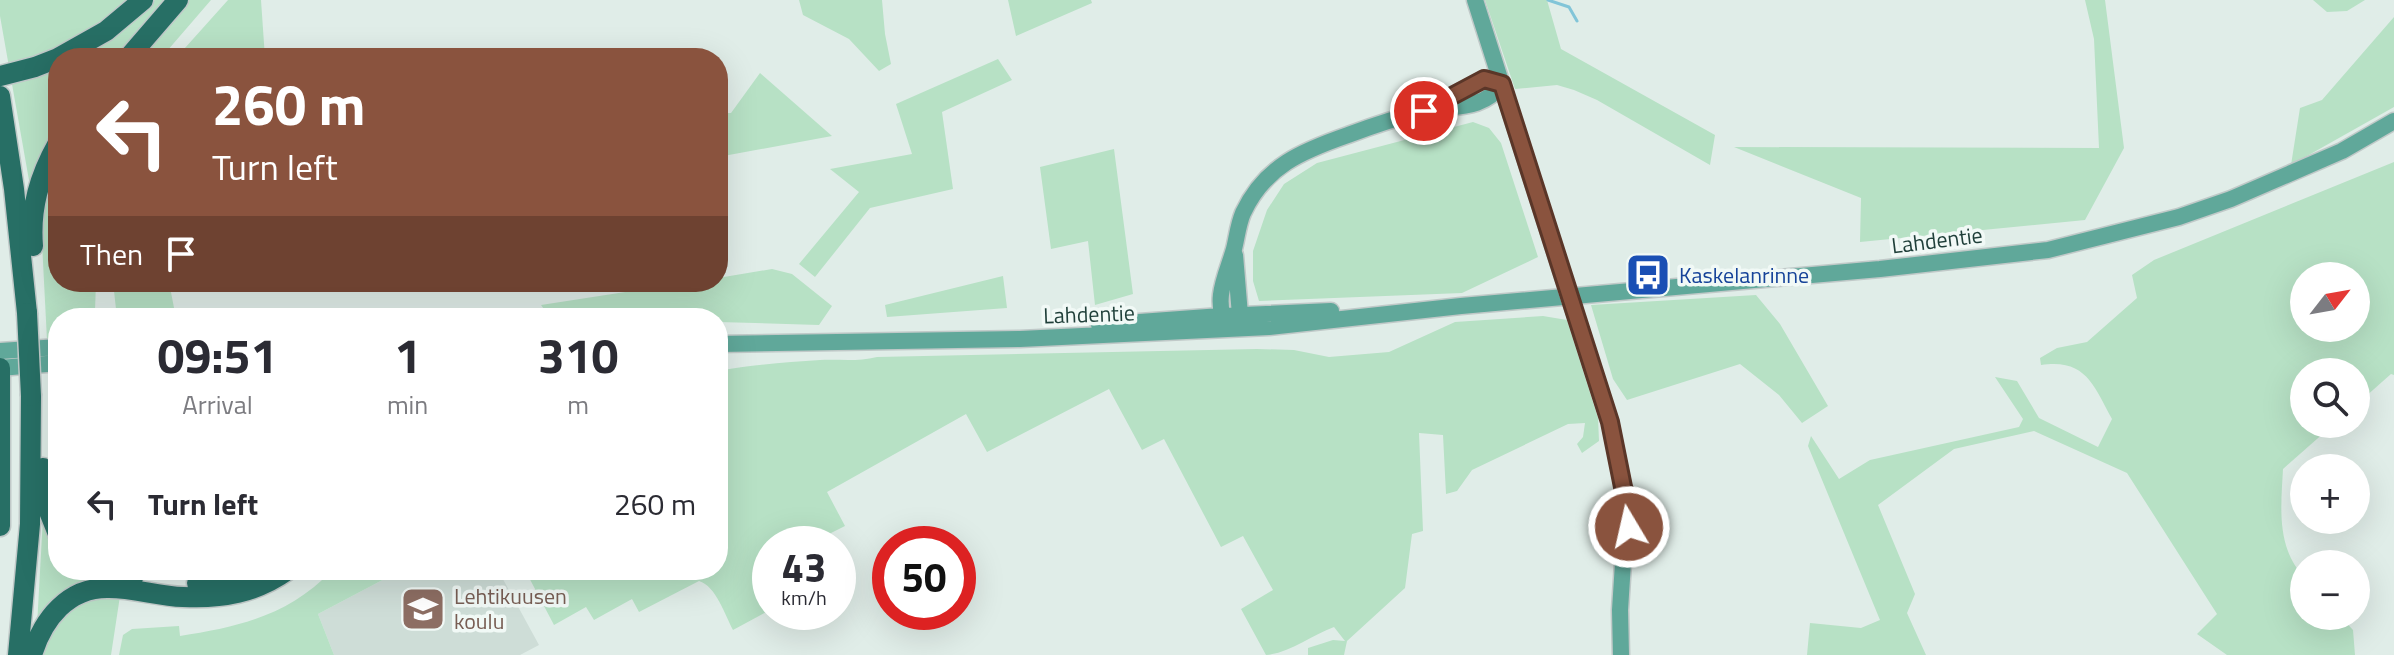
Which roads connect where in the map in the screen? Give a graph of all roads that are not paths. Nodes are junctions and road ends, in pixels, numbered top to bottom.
1 (143, 0) edge
2 (178, 0) edge
3 (1475, 0) edge
4 (76, 48) edge
5 (137, 48) edge
6 (48, 62) edge
7 (0, 76) edge
8 (1502, 84) junction
9 (0, 96) edge
10 (2394, 121) edge
11 (48, 161) edge
12 (1234, 249) junction
13 (1461, 306) junction
14 (27, 313) junction
15 (1240, 315) junction
16 (1225, 322) junction
17 (728, 333) edge
18 (728, 344) edge
19 (48, 348) edge
20 (0, 351) edge
21 (48, 364) edge
22 (0, 368) edge
23 (31, 396) junction
24 (1, 400) edge
25 (48, 509) edge
26 (0, 526) edge
27 (148, 580) edge
28 (234, 580) edge
29 (273, 580) edge
30 (1620, 610) junction
31 (18, 655) edge
32 (32, 655) edge
33 (1611, 655) edge
34 (1621, 655) edge

1 - 4 highway
2 - 5 highway
3 - 8 main road
6 - 7 highway
8 - 12 main road
8 - 30 main road, bridge
9 - 14 highway
10 - 13 main road, Lahdentie
11 - 14 highway
12 - 15 main road
12 - 16 main road
13 - 15 main road, Lahdentie
13 - 16 main road, Lahdentie
14 - 23 highway, bridge
15 - 16 main road
16 - 17 main road, Lahdentie
16 - 18 main road, Lahdentie
19 - 20 main road
21 - 22 main road
22 - 24 highway
23 - 25 highway
23 - 31 highway
24 - 26 highway
27 - 28 highway
29 - 32 highway
30 - 33 main road
30 - 34 main road

